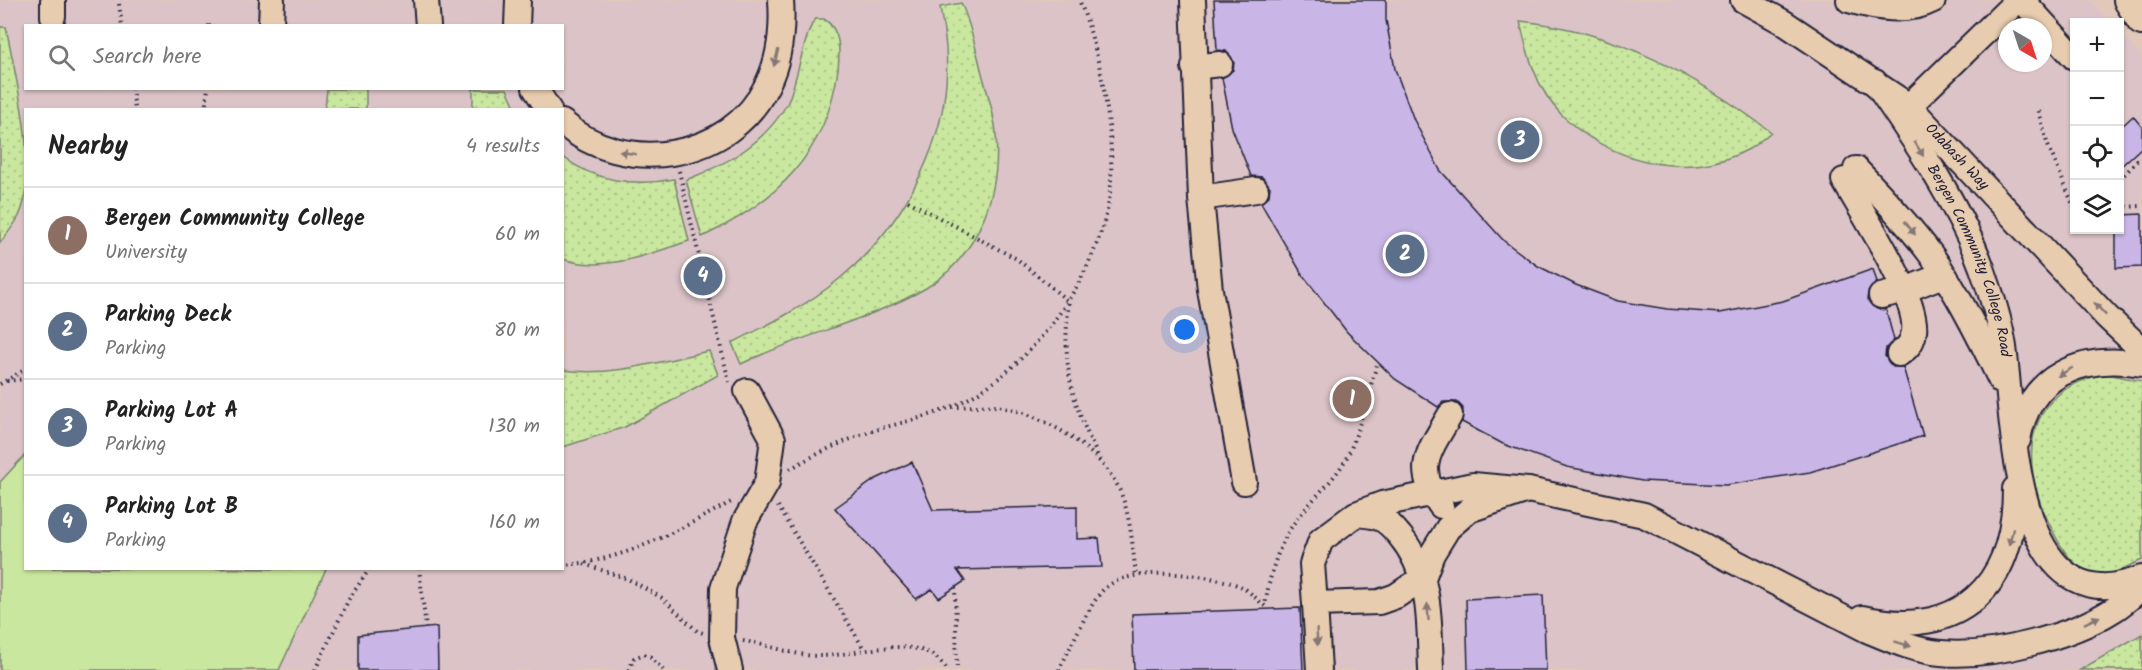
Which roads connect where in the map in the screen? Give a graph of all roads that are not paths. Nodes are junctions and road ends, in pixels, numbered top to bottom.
1 (272, 0) edge
2 (426, 0) edge
3 (518, 0) edge
4 (781, 0) edge
5 (1193, 0) edge
6 (1743, 0) edge
7 (1849, 0) edge
8 (1933, 0) edge
9 (2020, 0) edge
10 (2129, 0) edge
11 (2142, 20) edge
12 (272, 24) edge
13 (428, 24) edge
14 (517, 24) edge
15 (2070, 53) edge
16 (1220, 64) dead end
17 (1194, 67) junction
18 (1875, 82) junction
19 (536, 90) edge
20 (1909, 106) junction
21 (548, 108) edge
22 (564, 123) edge
23 (1256, 190) dead end
24 (1201, 198) junction
25 (1943, 275) junction
26 (1905, 290) junction
27 (1881, 296) dead end
28 (2142, 350) edge
29 (1899, 354) dead end
30 (2142, 364) edge
31 (739, 390) road end
32 (2009, 398) junction
33 (1450, 415) dead end
34 (2015, 458) junction
35 (1244, 482) dead end
36 (1528, 490) junction
37 (1432, 494) junction
38 (1356, 514) junction
39 (1453, 523) junction
40 (1423, 578) junction
41 (2142, 578) edge
42 (2142, 588) edge
43 (1315, 604) junction
44 (1831, 611) junction
45 (730, 670) edge
46 (1319, 670) edge
47 (1431, 670) edge

1 - 12 street
2 - 13 street
3 - 14 street
4 -> 22 street
5 - 17 street
6 - 18 street, Odabash Way
7 - 8 street
9 - 15 street
9 - 20 street
10 - 11 main road
16 - 17 street
17 - 24 street
18 - 20 street, Odabash Way
18 -> 32 street, Bergen Community College Road
19 - 21 street
28 -> 20 street, Odabash Way
23 - 24 street
24 - 35 street
25 - 26 street
26 -> 25 street
25 - 32 street
26 - 27 street
26 - 29 street
30 -> 34 street
31 - 45 street
32 - 34 street, Bergen Community College Road
33 - 37 street
34 - 41 street
34 -> 44 street
36 - 37 street
36 - 39 street
36 - 44 street
37 - 38 street
37 - 39 street
38 - 40 street
38 - 43 street
39 - 40 street
40 - 43 street
47 -> 40 street
44 -> 42 street
43 -> 46 street

